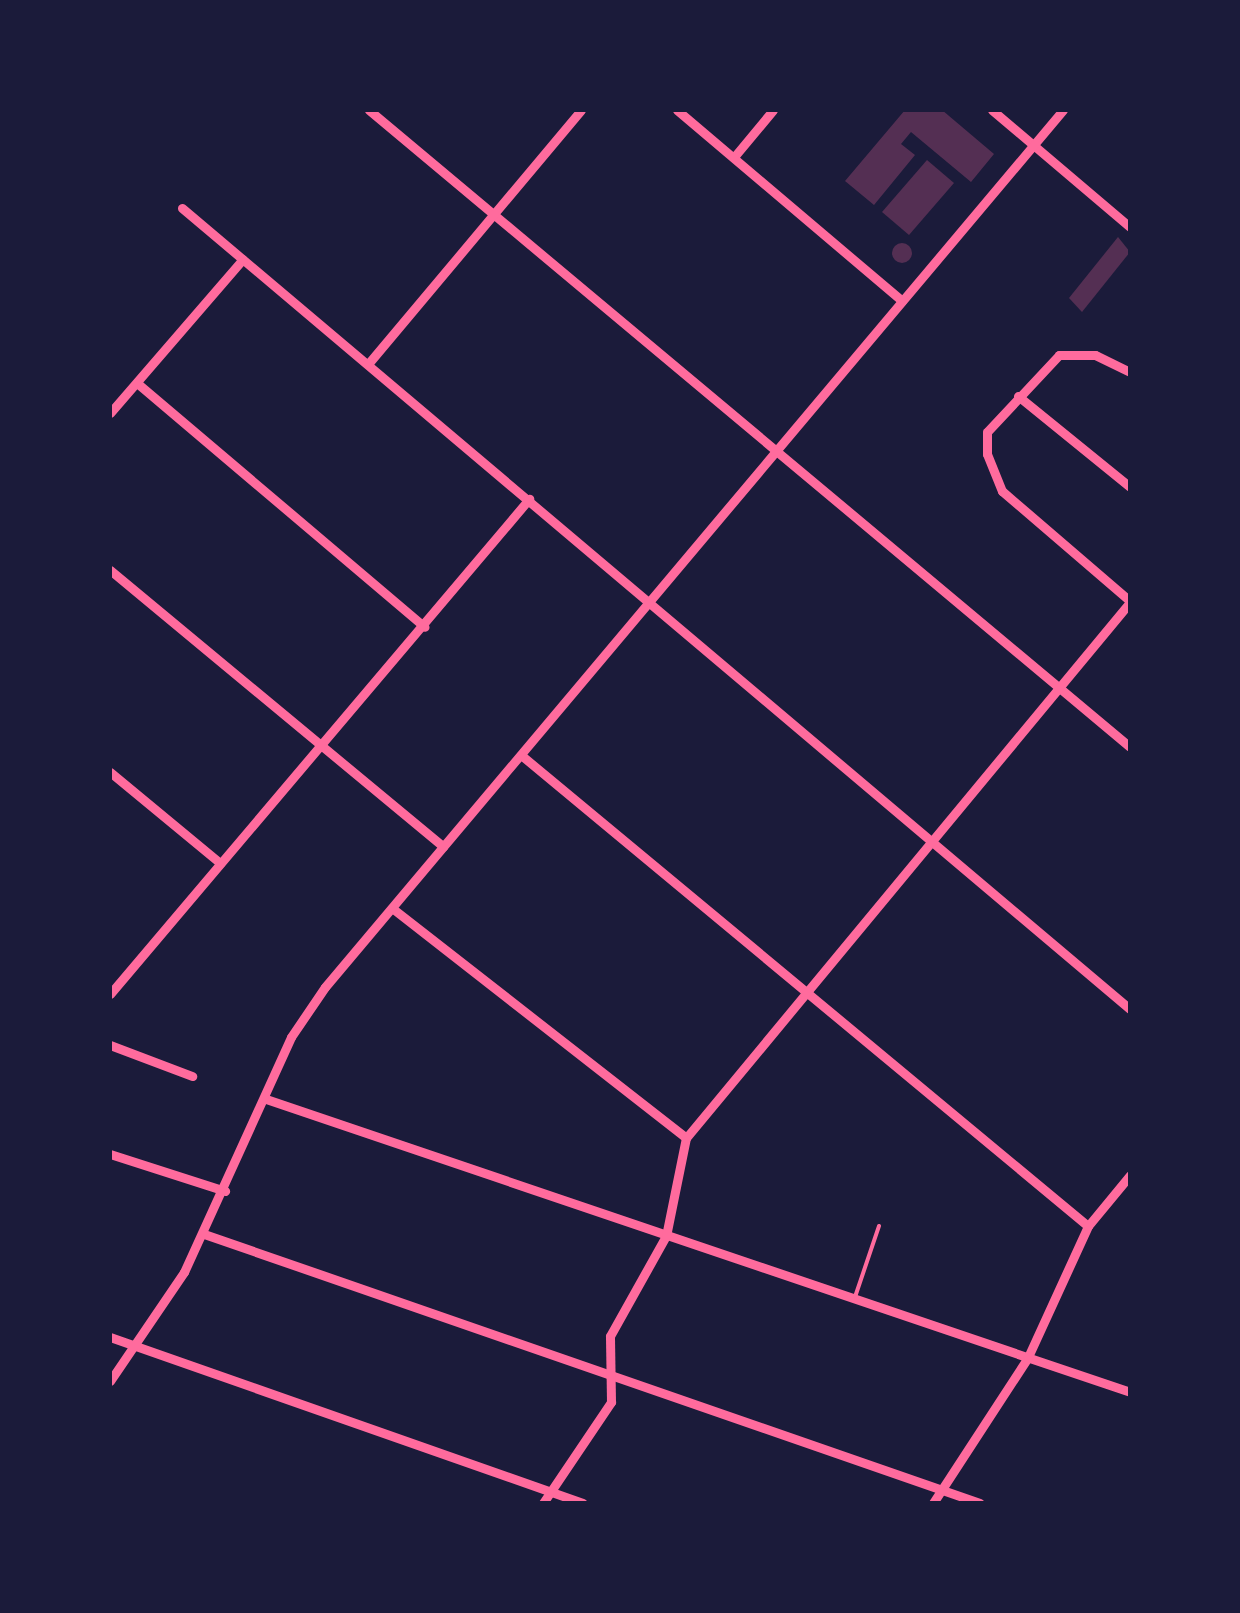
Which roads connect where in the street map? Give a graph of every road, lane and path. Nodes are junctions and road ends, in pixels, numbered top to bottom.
1 (369, 110) edge
2 (581, 110) edge
3 (676, 110) edge
4 (773, 110) edge
5 (992, 110) edge
6 (1062, 110) edge
7 (1034, 144) junction
8 (734, 157) junction
9 (182, 208) dead end
10 (493, 215) junction
11 (1130, 227) edge
12 (243, 258) junction
13 (902, 301) junction
14 (368, 364) junction
15 (1130, 372) edge
16 (136, 383) junction
17 (1018, 396) junction
18 (110, 413) edge
19 (775, 452) junction
20 (1130, 487) edge
21 (528, 499) junction
22 (110, 570) edge
23 (1130, 601) edge
24 (648, 603) junction
25 (425, 628) junction
26 (1058, 688) junction
27 (319, 744) junction
28 (1130, 747) edge
29 (520, 755) junction
30 (110, 772) edge
31 (929, 843) junction
32 (444, 846) junction
33 (220, 862) junction
34 (392, 908) junction
35 (112, 987) edge
36 (804, 993) junction
37 (1130, 1009) edge
38 (110, 1045) edge
39 (192, 1076) dead end
40 (266, 1099) junction
41 (686, 1138) junction
42 (110, 1154) edge
43 (1130, 1175) edge
44 (226, 1191) junction
45 (879, 1226) dead end
46 (1088, 1226) junction
47 (204, 1234) junction
48 (666, 1236) junction
49 (854, 1299) junction
50 (110, 1337) edge
51 (133, 1346) junction
52 (1028, 1358) junction
53 (613, 1375) junction
54 (110, 1381) edge
55 (1130, 1392) edge
56 (942, 1490) junction
57 (550, 1491) junction
58 (542, 1503) edge
59 (583, 1503) edge
60 (933, 1503) edge
61 (980, 1503) edge

1 - 10 street
2 - 10 street
3 - 8 street
4 - 8 street
5 - 7 street
6 - 7 street
7 - 11 street
7 - 13 street
8 - 13 street
9 - 12 street
10 - 14 street
10 - 19 street
12 - 14 street
12 - 16 street
13 - 19 street
14 - 21 street
15 - 17 street
16 - 18 street
16 - 25 street
17 - 20 street
17 - 23 street
19 - 24 street
19 - 26 street
21 - 24 street
21 - 25 street
22 - 27 street
23 - 26 street
24 - 29 street
24 - 31 street
25 - 27 street
26 - 28 street
26 - 31 street
27 - 32 street
27 - 33 street
29 - 32 street
29 - 36 street
30 - 33 street
31 - 36 street
31 - 37 street
32 - 34 street
33 - 35 street
34 - 40 street
34 - 41 street
36 - 41 street
36 - 46 street
38 - 39 street
40 - 44 street
40 - 48 street
41 - 48 street
42 - 44 street
43 - 46 street
44 - 47 street
45 - 49 lane
46 - 52 street
47 - 51 street
47 - 53 street
48 - 49 street
48 - 53 street
49 - 52 street
50 - 51 street
51 - 54 street
51 - 57 street
52 - 55 street
52 - 56 street
53 - 56 street
53 - 57 street
56 - 60 street
56 - 61 street
57 - 58 street
57 - 59 street

